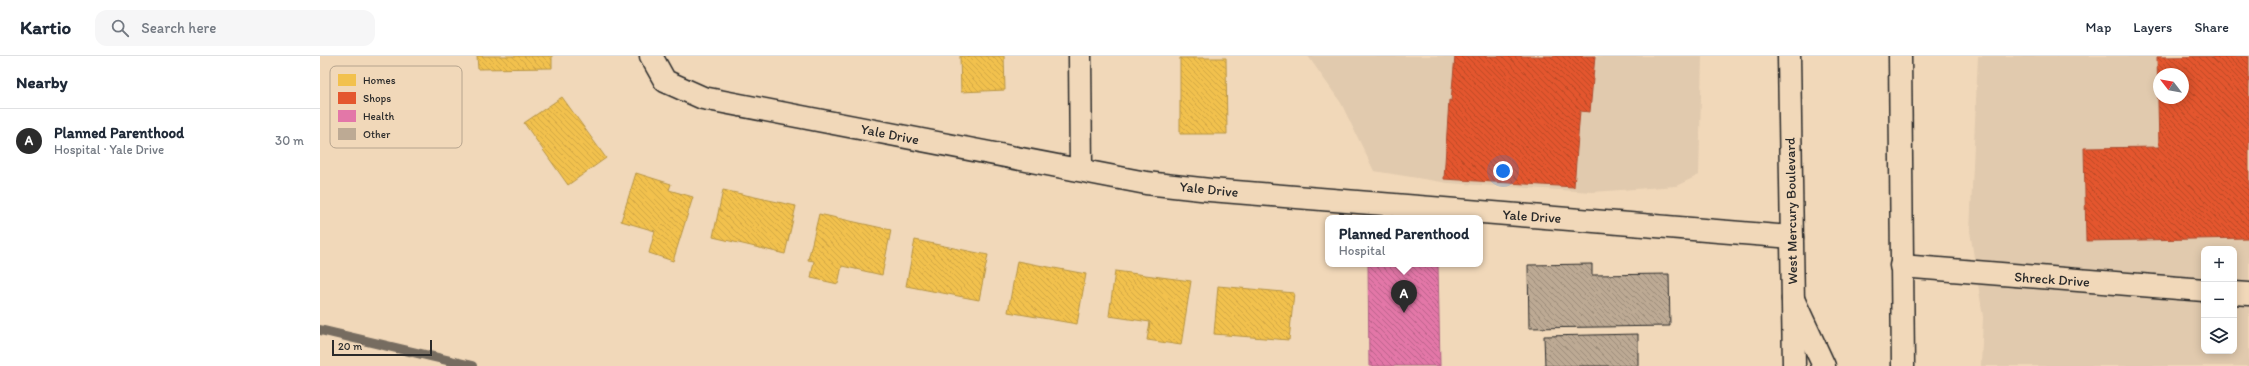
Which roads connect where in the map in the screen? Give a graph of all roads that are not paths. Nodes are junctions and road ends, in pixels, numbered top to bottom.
1 (651, 56) edge
2 (1080, 56) edge
3 (1789, 56) edge
4 (1900, 56) edge
5 (1081, 170) junction
6 (1792, 237) junction
7 (1901, 266) junction
8 (2201, 290) edge
9 (2237, 293) edge
10 (2249, 294) edge
11 (1793, 299) junction
12 (1794, 366) edge
13 (1824, 366) edge
14 (1903, 366) edge

1 - 5 main road, Yale Drive
2 - 5 main road
3 - 6 main road, West Mercury Boulevard
4 - 7 main road
5 - 6 main road, Yale Drive
6 - 11 main road, West Mercury Boulevard
7 - 8 main road, Shreck Drive
7 - 14 main road
9 - 10 main road
11 - 12 main road, West Mercury Boulevard
11 - 13 main road

